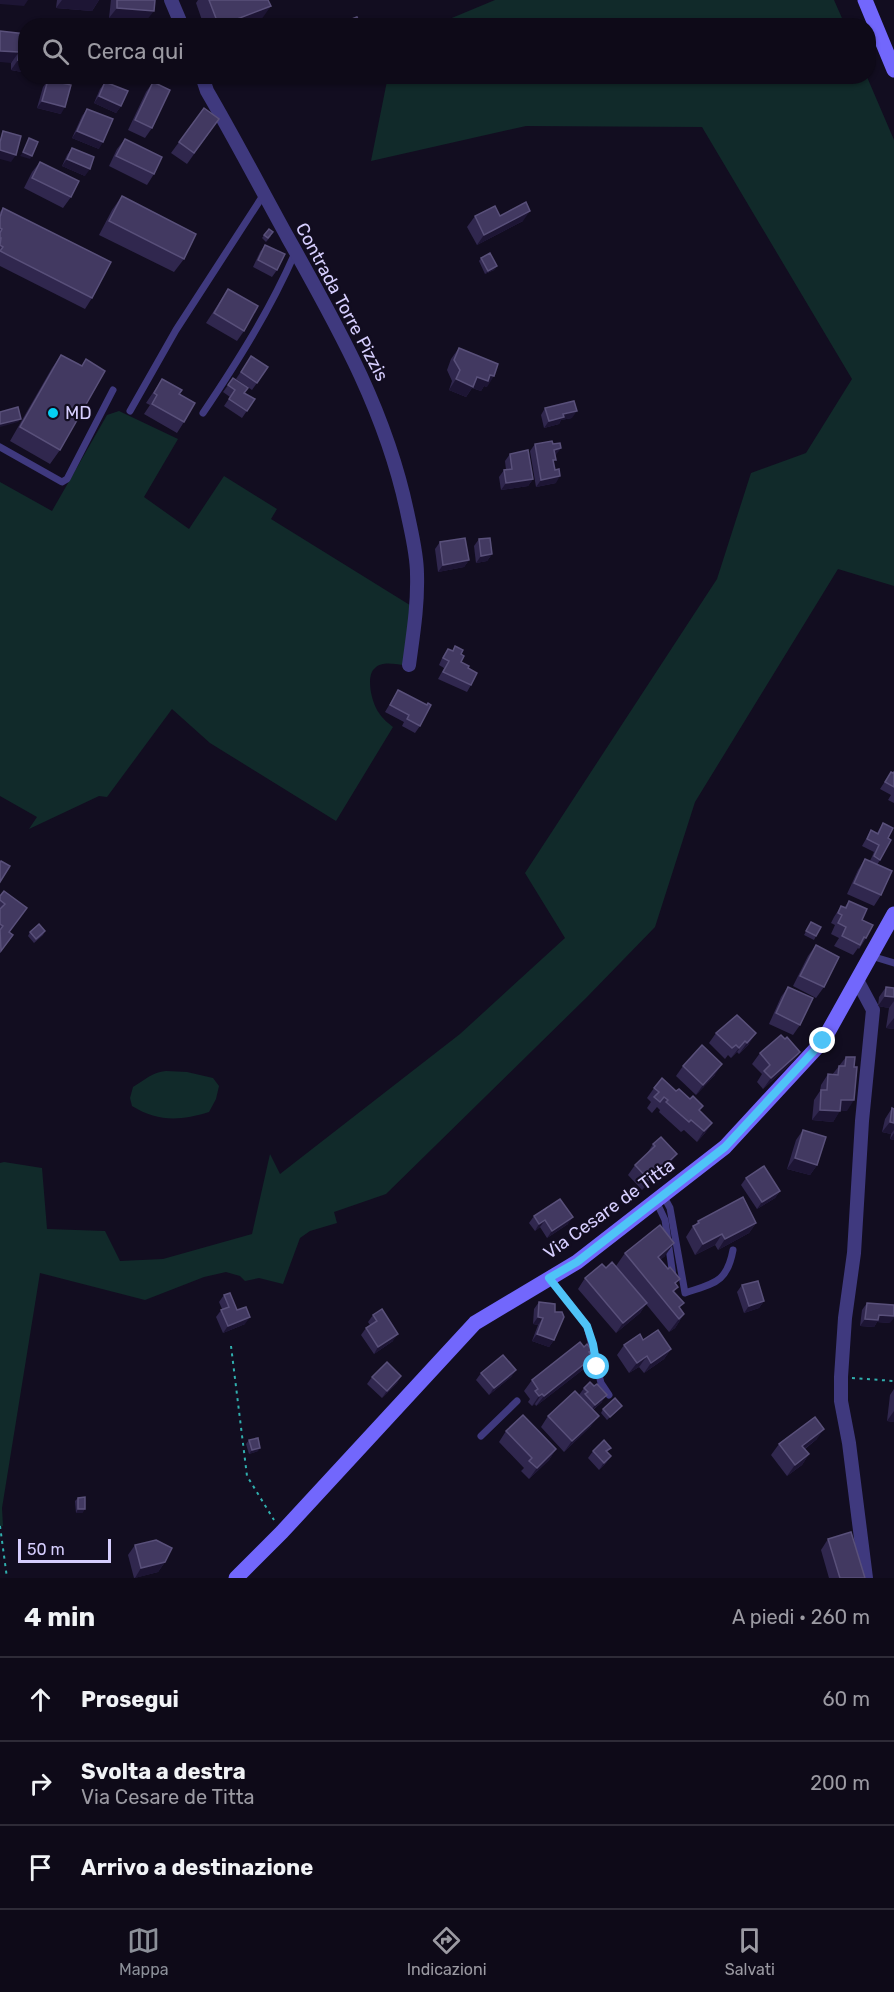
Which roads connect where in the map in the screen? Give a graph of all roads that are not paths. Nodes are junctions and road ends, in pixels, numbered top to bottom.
1 (171, 0) edge
2 (865, 0) edge
3 (179, 18) edge
4 (872, 18) edge
5 (876, 27) edge
6 (894, 70) edge
7 (205, 84) edge
8 (264, 194) junction
9 (296, 251) junction
10 (113, 390) dead end
11 (129, 411) dead end
12 (203, 413) dead end
13 (0, 447) edge
14 (409, 665) dead end
15 (894, 914) edge
16 (871, 956) junction
17 (894, 963) edge
18 (857, 980) junction
19 (659, 1198) junction
20 (733, 1250) dead end
21 (549, 1278) junction
22 (674, 1280) edge
23 (609, 1395) edge
24 (518, 1401) dead end
25 (481, 1436) dead end
26 (236, 1578) edge
27 (866, 1578) edge

1 - 3 street
2 - 4 street
5 - 6 street
7 - 8 street, Contrada Torre Pizzis
8 - 9 street, Contrada Torre Pizzis
8 - 11 lane
9 - 12 lane
9 - 14 street, Contrada Torre Pizzis
10 - 13 lane
15 - 16 street, Via Cesare de Titta
16 - 17 lane
16 - 18 street, Via Cesare de Titta
18 - 19 street, Via Cesare de Titta
18 - 27 street
19 - 20 lane
19 - 21 street, Via Cesare de Titta
19 - 22 lane
21 - 23 lane
21 - 26 street, Via Cesare de Titta
24 - 25 lane

